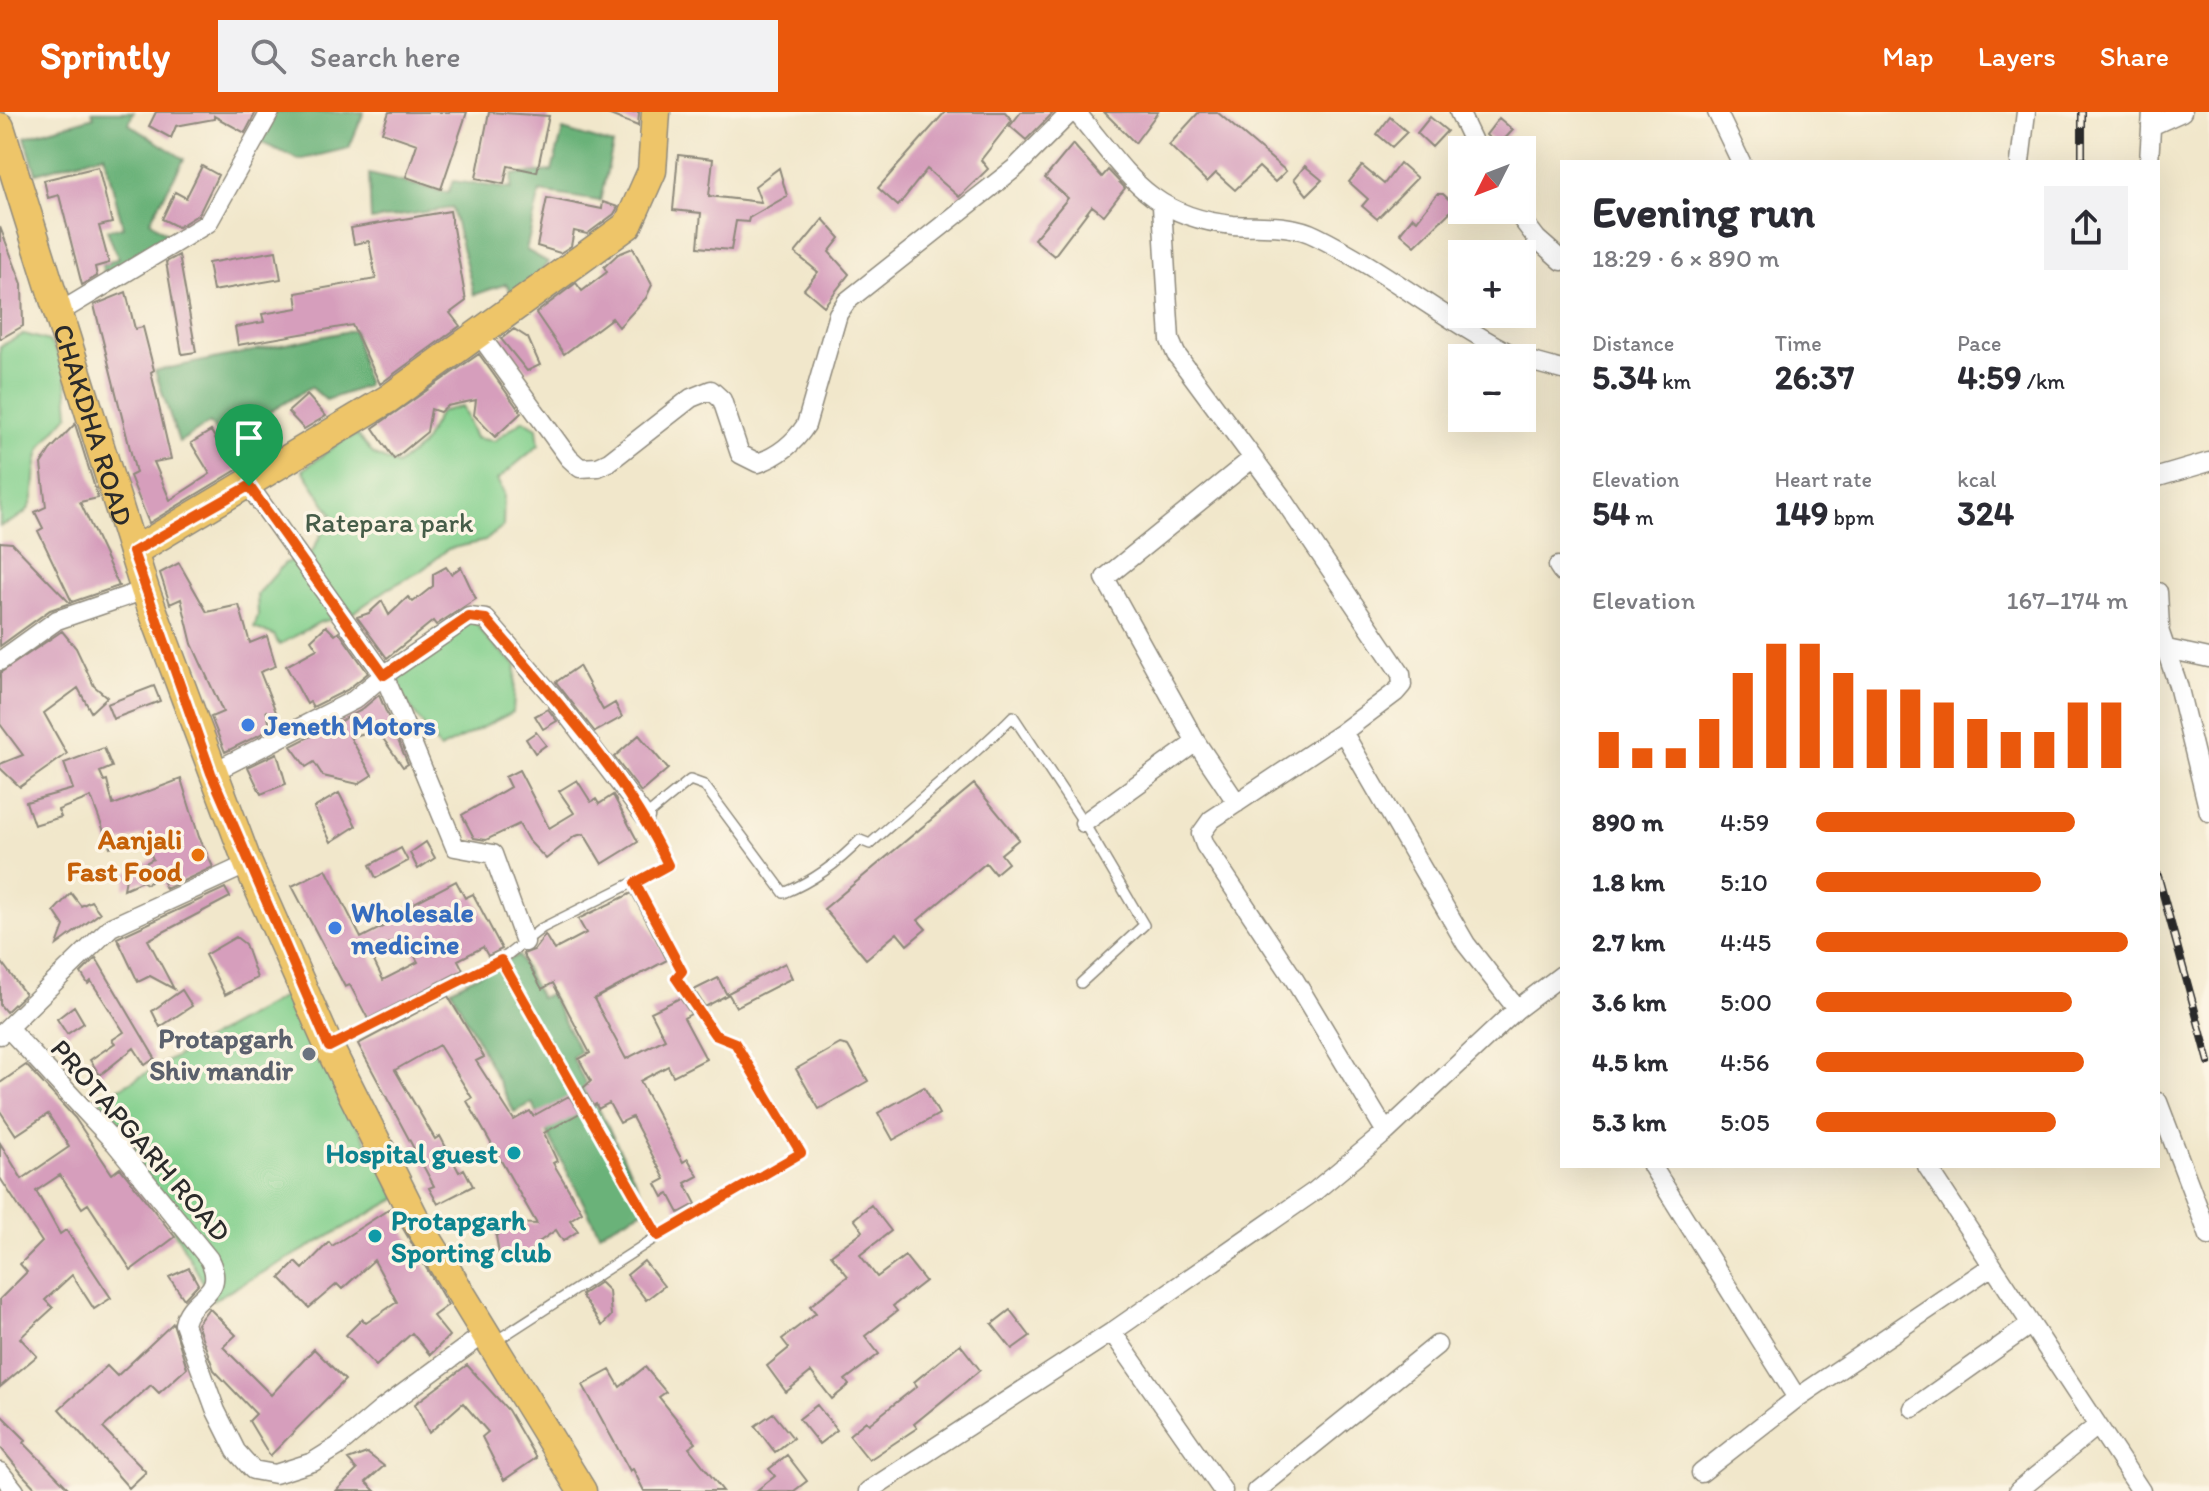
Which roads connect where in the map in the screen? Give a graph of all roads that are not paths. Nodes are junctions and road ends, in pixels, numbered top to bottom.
1 (270, 112) edge
2 (656, 112) edge
3 (1074, 112) edge
4 (1459, 112) edge
5 (1717, 112) edge
6 (2026, 112) edge
7 (2182, 112) edge
8 (2152, 119) edge
9 (0, 127) edge
10 (1470, 136) edge
11 (1740, 160) edge
12 (2020, 160) edge
13 (2149, 160) edge
14 (1162, 206) junction
15 (1526, 224) edge
16 (1560, 259) edge
17 (60, 312) junction
18 (479, 334) junction
19 (1493, 344) edge
20 (1536, 363) edge
21 (1560, 369) edge
22 (1253, 458) junction
23 (2209, 462) edge
24 (2160, 476) edge
25 (249, 486) junction
26 (133, 552) junction
27 (145, 590) junction
28 (2160, 630) edge
29 (2167, 649) junction
30 (2209, 658) edge
31 (0, 661) edge
32 (384, 675) junction
33 (1343, 732) junction
34 (1196, 742) junction
35 (211, 773) junction
36 (1237, 803) junction
37 (2209, 812) edge
38 (645, 817) junction
39 (1084, 823) junction
40 (248, 864) junction
41 (635, 883) junction
42 (525, 942) junction
43 (501, 960) junction
44 (1560, 977) edge
45 (1081, 983) dead end
46 (1517, 1009) junction
47 (4, 1032) edge
48 (329, 1047) junction
49 (2160, 1107) edge
50 (1386, 1132) junction
51 (1653, 1168) edge
52 (1928, 1168) edge
53 (658, 1236) junction
54 (2209, 1236) edge
55 (1992, 1266) junction
56 (2030, 1325) junction
57 (1112, 1332) junction
58 (488, 1339) junction
59 (1437, 1345) dead end
60 (1797, 1398) junction
61 (1913, 1408) dead end
62 (2097, 1426) junction
63 (0, 1472) edge
64 (1701, 1473) dead end
65 (15, 1491) edge
66 (582, 1491) edge
67 (868, 1491) edge
68 (1223, 1491) edge
69 (1256, 1491) edge
70 (2018, 1491) edge
71 (2141, 1491) edge

1 - 17 street
2 - 18 main road
3 - 14 street
3 - 18 street
4 - 10 street
5 - 11 street
6 - 12 street
7 - 8 street
8 - 13 street
9 - 17 main road, CHAKDHA ROAD
14 - 19 street
14 - 22 street
15 - 16 street
17 - 26 main road, CHAKDHA ROAD
18 - 25 main road
20 - 21 street
22 - 33 street
22 - 34 street
23 - 24 street
25 - 26 main road
25 - 32 street
26 - 27 main road, CHAKDHA ROAD
27 - 31 street
27 - 35 main road, CHAKDHA ROAD
28 - 29 street
29 - 30 street
29 - 37 street
32 - 35 street
32 - 38 street
32 - 42 street
33 - 36 street
33 - 46 street
34 - 36 street
34 - 39 street
35 - 40 main road, CHAKDHA ROAD
36 - 50 street
38 - 39 lane
38 - 41 lane
39 - 45 lane
40 - 47 street
40 - 48 main road, CHAKDHA ROAD
41 - 42 lane
41 - 53 lane
42 - 43 lane
43 - 48 lane
43 - 53 lane
44 - 46 street
46 - 50 street
47 - 58 street, PROTAPGARH ROAD
48 - 58 main road, CHAKDHA ROAD
49 - 54 street
50 - 57 street
51 - 60 street
52 - 55 street
53 - 58 lane
55 - 56 street
55 - 60 street
56 - 61 street
56 - 62 street
57 - 67 street
57 - 68 street
58 - 66 main road, CHAKDHA ROAD
59 - 69 street
60 - 64 street
62 - 70 street
62 - 71 street
63 - 65 street

